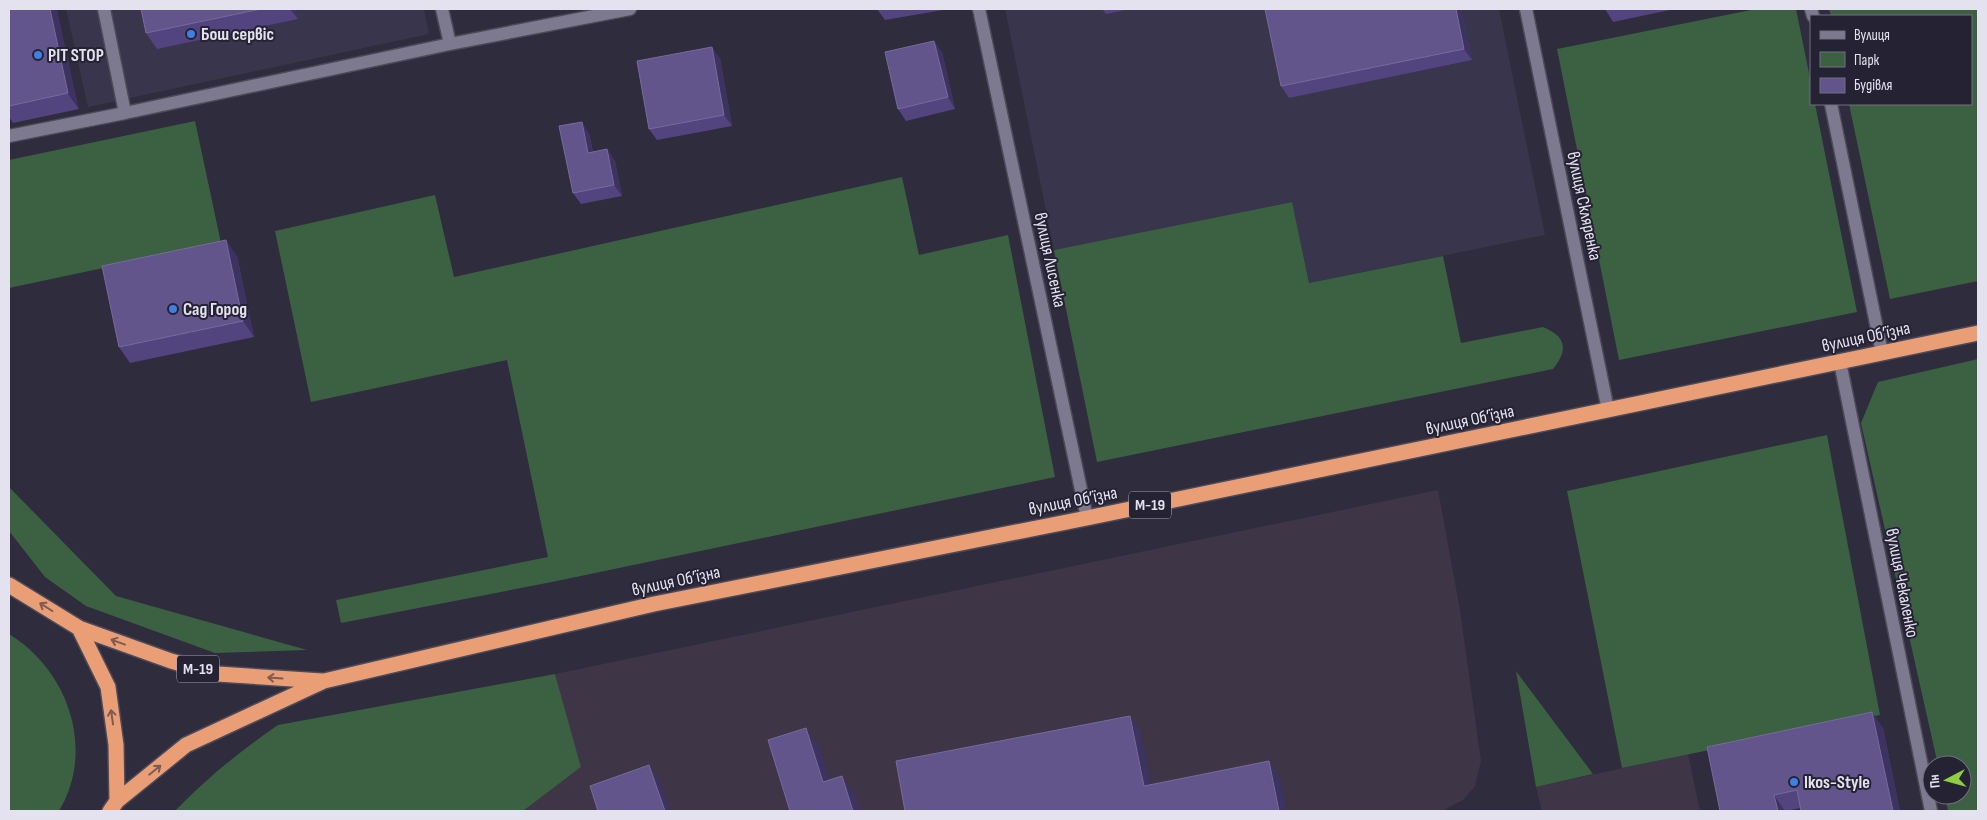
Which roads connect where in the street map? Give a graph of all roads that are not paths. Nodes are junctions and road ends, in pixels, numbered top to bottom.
1 (104, 9) edge
2 (442, 9) edge
3 (630, 9) edge
4 (979, 9) edge
5 (1526, 9) edge
6 (450, 44) junction
7 (1831, 105) edge
8 (125, 113) junction
9 (9, 136) edge
10 (1978, 333) edge
11 (1882, 353) junction
12 (1840, 362) junction
13 (1608, 410) junction
14 (1087, 518) junction
15 (9, 585) edge
16 (79, 628) junction
17 (324, 681) junction
18 (114, 806) edge
19 (1931, 811) edge

1 - 8 street
2 - 6 street
3 - 6 street
4 - 14 street, вулиця Лисенка
5 - 13 street, вулиця Скляренка
6 - 8 street
7 - 11 street
8 - 9 street
10 - 11 highway, вулиця Об’їзна / М-19
11 - 12 highway, вулиця Об’їзна / М-19
12 - 13 highway, вулиця Об’їзна / М-19
12 - 19 street, вулиця Чекаленко
13 - 14 highway, вулиця Об’їзна / М-19
14 - 17 highway, вулиця Об’їзна / М-19
16 -> 15 highway, М-19
17 -> 16 highway, М-19
18 -> 16 highway, М-19
18 -> 17 highway, М-19

